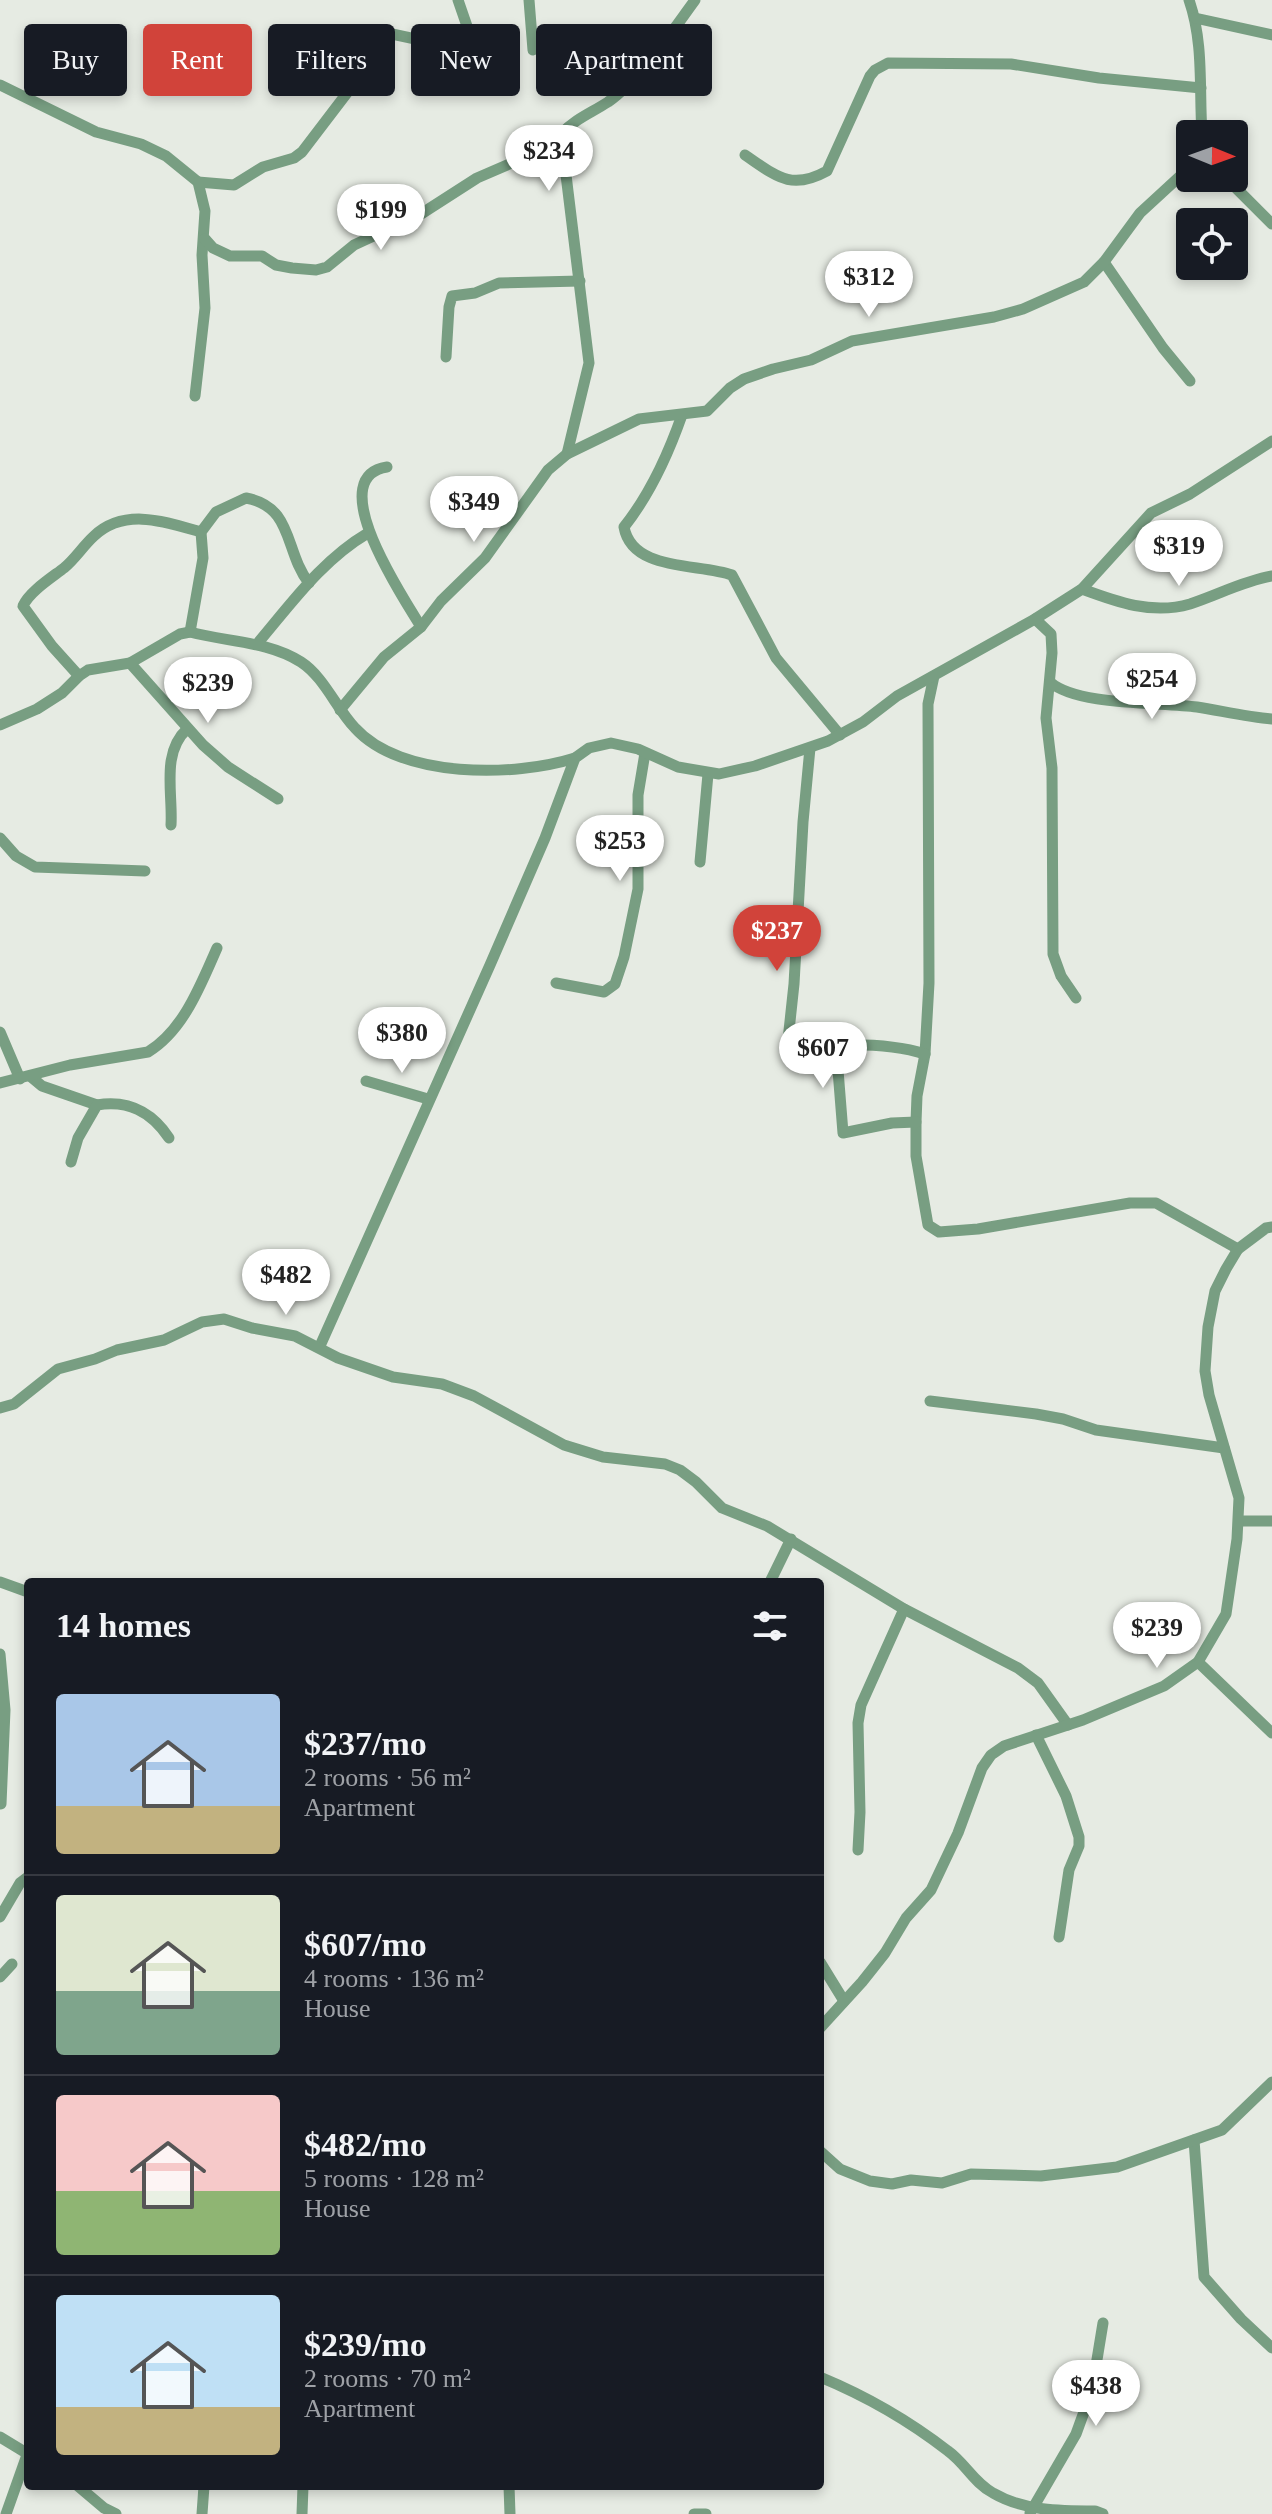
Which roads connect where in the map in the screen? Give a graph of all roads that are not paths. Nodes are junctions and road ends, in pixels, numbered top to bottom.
1 (458, 0) edge
2 (529, 0) edge
3 (695, 0) edge
4 (1189, 0) edge
5 (1195, 18) junction
6 (1272, 35) edge
7 (533, 50) dead end
8 (0, 85) edge
9 (1201, 88) junction
10 (1202, 120) edge
11 (560, 142) junction
12 (745, 155) dead end
13 (1176, 180) edge
14 (198, 182) junction
15 (1240, 192) edge
16 (1272, 224) edge
17 (205, 239) junction
18 (1104, 262) junction
19 (580, 281) junction
20 (446, 357) dead end
21 (1190, 381) dead end
22 (195, 396) dead end
23 (682, 415) junction
24 (1272, 441) edge
25 (567, 454) junction
26 (387, 467) dead end
27 (201, 532) junction
28 (368, 533) junction
29 (1272, 576) edge
30 (309, 583) junction
31 (1082, 589) junction
32 (1035, 619) junction
33 (421, 627) junction
34 (190, 632) junction
35 (257, 644) junction
36 (130, 663) junction
37 (79, 676) junction
38 (934, 676) junction
39 (1050, 682) junction
40 (340, 710) junction
41 (1272, 719) edge
42 (0, 725) edge
43 (187, 729) junction
44 (840, 735) junction
45 (810, 748) junction
46 (645, 753) junction
47 (575, 758) junction
48 (708, 774) junction
49 (278, 799) dead end
50 (171, 825) dead end
51 (0, 838) edge
52 (700, 862) dead end
53 (145, 871) dead end
54 (217, 948) dead end
55 (556, 983) dead end
56 (1076, 998) dead end
57 (0, 1032) edge
58 (836, 1045) junction
59 (925, 1054) junction
60 (25, 1077) junction
61 (366, 1081) dead end
62 (0, 1083) edge
63 (428, 1099) junction
64 (97, 1105) junction
65 (916, 1122) junction
66 (169, 1138) dead end
67 (71, 1162) dead end
68 (1272, 1227) edge
69 (1238, 1249) junction
70 (320, 1346) junction
71 (930, 1401) dead end
72 (0, 1408) edge
73 (1224, 1448) junction
74 (1239, 1521) junction
75 (1272, 1521) edge
76 (791, 1539) junction
77 (772, 1578) edge
78 (0, 1582) edge
79 (24, 1591) edge
80 (904, 1609) junction
81 (0, 1654) edge
82 (1198, 1662) junction
83 (1068, 1725) junction
84 (1272, 1733) edge
85 (1036, 1735) junction
86 (1, 1804) edge
87 (858, 1850) dead end
88 (24, 1880) edge
89 (0, 1917) edge
90 (1059, 1937) dead end
91 (12, 1964) dead end
92 (824, 1968) edge
93 (0, 1977) edge
94 (844, 2001) junction
95 (824, 2024) edge
96 (1272, 2082) edge
97 (1194, 2140) junction
98 (824, 2155) edge
99 (1103, 2323) dead end
100 (1272, 2348) edge
101 (824, 2379) edge
102 (0, 2437) edge
103 (24, 2451) edge
104 (24, 2464) edge
105 (83, 2490) edge
106 (204, 2490) edge
107 (303, 2490) edge
108 (509, 2490) edge
109 (1030, 2511) edge
110 (6, 2514) edge
111 (116, 2514) edge
112 (202, 2514) edge
113 (302, 2514) edge
114 (510, 2514) edge
115 (694, 2514) edge
116 (706, 2514) edge
117 (1103, 2514) edge

1 - 14 street
2 - 7 street
3 - 11 street
4 - 5 street
5 - 6 street
5 - 9 street
8 - 14 street
9 - 10 street
9 - 12 street
11 - 17 street
11 - 19 street
13 - 18 street
14 - 17 street
15 - 16 street
17 - 22 street
18 - 21 street
18 - 23 street
19 - 20 street
19 - 25 street
23 - 25 street
23 - 44 street
24 - 31 street
25 - 33 street
26 - 28 street
27 - 30 street
27 - 34 street
27 - 37 street
28 - 30 street
28 - 33 street
29 - 31 street
30 - 35 street
31 - 32 street
32 - 38 street
32 - 39 street
33 - 40 street
34 - 35 street
34 - 36 street
35 - 40 street
36 - 37 street
36 - 43 street
37 - 42 street
38 - 44 street
38 - 59 street
39 - 41 street
39 - 56 street
40 - 47 street
43 - 49 street
43 - 50 street
44 - 45 street
45 - 48 street
45 - 58 street
46 - 47 street
46 - 48 street
46 - 55 street
47 - 63 street
48 - 52 street
51 - 53 street
54 - 60 street
57 - 60 street
58 - 59 street
58 - 65 street
59 - 65 street
60 - 62 street
60 - 64 street
61 - 63 street
63 - 70 street
64 - 66 street
64 - 67 street
65 - 69 street
68 - 69 street
69 - 73 street
70 - 72 street
70 - 76 street
71 - 73 street
73 - 74 street
74 - 75 street
74 - 82 street
76 - 77 street
76 - 80 street
78 - 79 street
80 - 83 street
80 - 87 street
81 - 86 street
82 - 83 street
82 - 84 street
83 - 85 street
85 - 90 street
85 - 94 street
88 - 89 street
91 - 93 street
92 - 94 street
94 - 95 street
96 - 97 street
97 - 98 street
97 - 100 street
99 - 109 street
101 - 109 street
102 - 103 street
104 - 110 street
105 - 111 street
106 - 112 street
107 - 113 street
108 - 114 street
109 - 117 street
115 - 116 street

